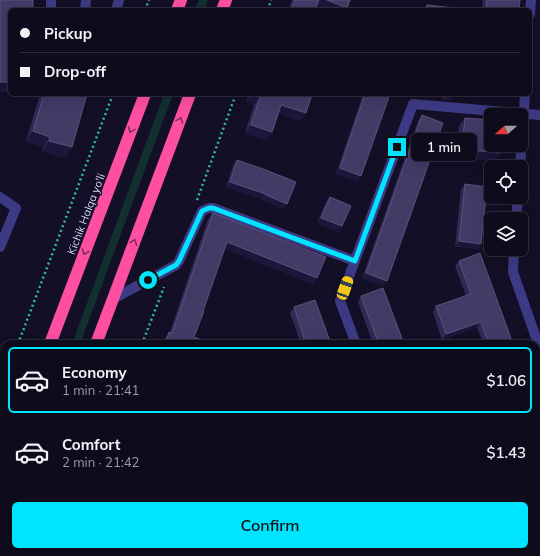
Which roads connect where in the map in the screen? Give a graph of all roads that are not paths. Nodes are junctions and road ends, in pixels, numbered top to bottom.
1 (144, 96) edge
2 (189, 96) edge
3 (525, 96) edge
4 (523, 108) edge
5 (484, 109) edge
6 (528, 113) edge
7 (540, 115) edge
8 (0, 197) edge
9 (0, 247) edge
10 (514, 256) edge
11 (355, 261) junction
12 (113, 299) junction
13 (52, 340) edge
14 (98, 340) edge
15 (355, 340) edge
16 (537, 340) edge

1 -> 13 highway, Kichik Halqa yo'li
12 -> 2 highway
3 - 4 street
5 - 11 street
6 - 7 street
8 - 9 street
10 - 16 street
11 - 12 street
11 - 15 street
12 - 14 highway

